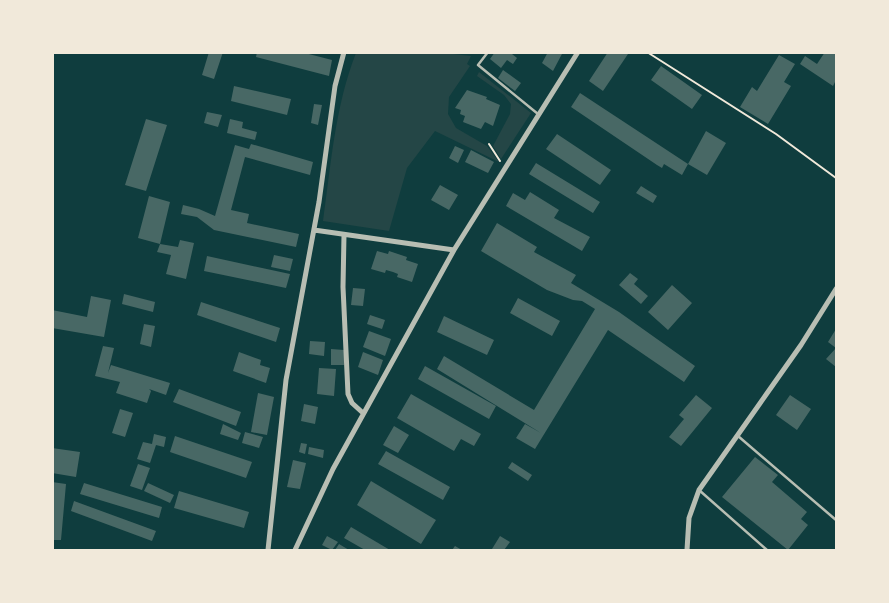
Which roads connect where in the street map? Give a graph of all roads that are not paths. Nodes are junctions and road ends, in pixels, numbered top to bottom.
1 (344, 52) edge
2 (488, 52) edge
3 (578, 52) edge
4 (540, 115) junction
5 (314, 230) junction
6 (344, 235) junction
7 (454, 250) junction
8 (836, 289) edge
9 (363, 413) junction
10 (738, 436) junction
11 (699, 490) junction
12 (836, 520) edge
13 (268, 550) edge
14 (295, 550) edge
15 (687, 550) edge
16 (767, 550) edge

1 - 5 street
2 - 4 lane
3 - 4 street
4 - 7 street
5 - 6 street
5 - 13 street
6 - 7 street
6 - 9 street
7 - 9 street
8 - 10 street
9 - 14 street
10 - 11 street
10 - 12 lane
11 - 15 street
11 - 16 lane

